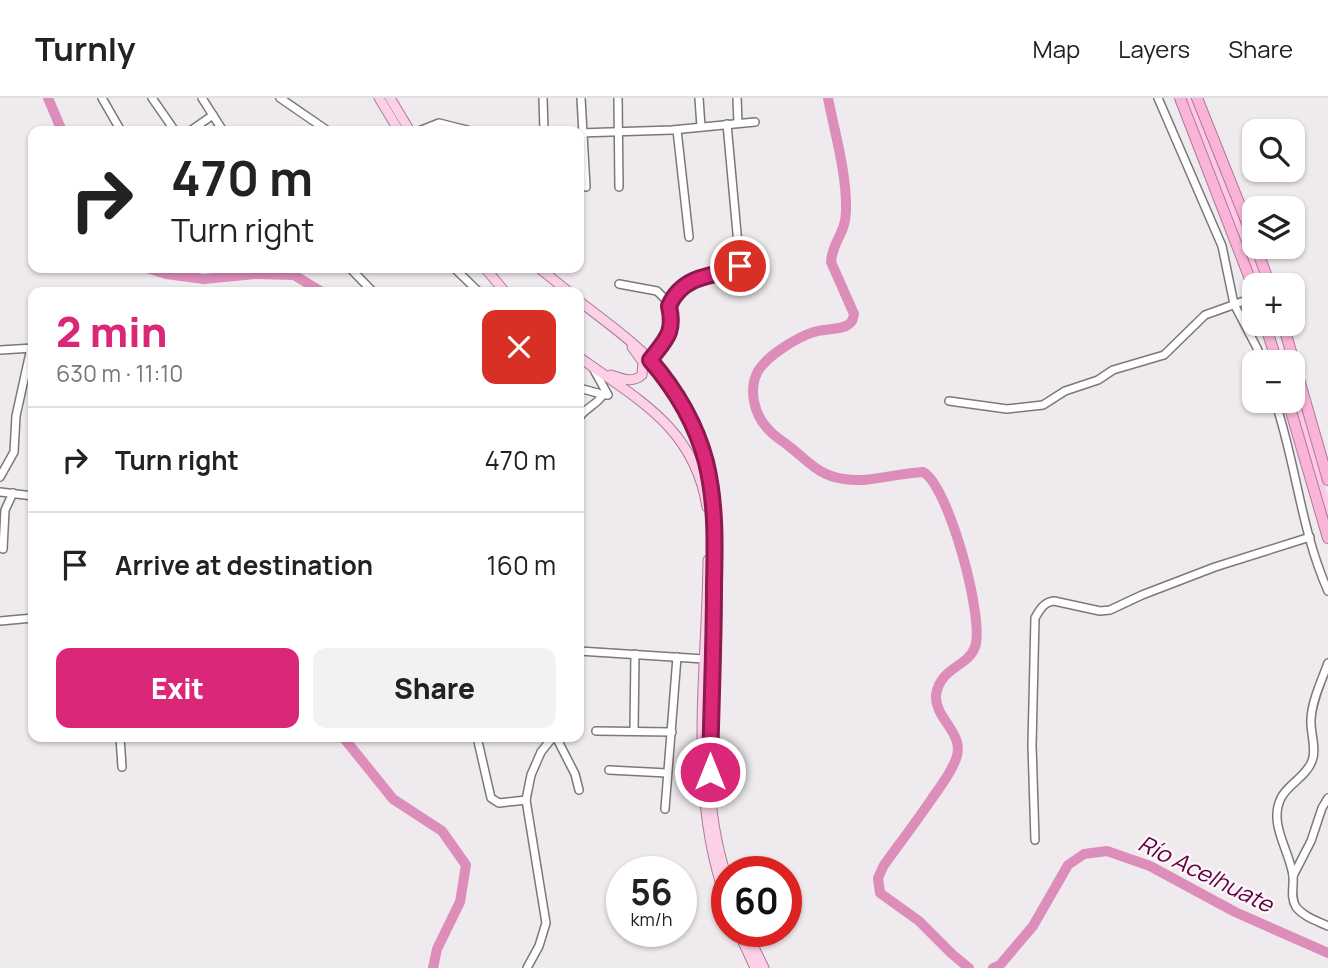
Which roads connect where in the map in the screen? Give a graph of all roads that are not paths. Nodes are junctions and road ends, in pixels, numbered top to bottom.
1 (102, 98) edge
2 (152, 98) edge
3 (202, 98) edge
4 (281, 98) edge
5 (379, 98) edge
6 (390, 98) edge
7 (543, 98) edge
8 (581, 98) edge
9 (618, 98) edge
10 (699, 98) edge
11 (737, 98) edge
12 (1158, 98) edge
13 (1180, 98) edge
14 (1196, 98) edge
15 (213, 115) junction
16 (755, 122) dead end
17 (738, 123) junction
18 (727, 124) junction
19 (118, 126) edge
20 (172, 126) edge
21 (197, 126) edge
22 (220, 126) edge
23 (318, 126) edge
24 (396, 126) edge
25 (407, 126) edge
26 (432, 126) edge
27 (451, 126) edge
28 (544, 126) edge
29 (581, 126) edge
30 (701, 127) junction
31 (677, 130) junction
32 (619, 132) junction
33 (584, 133) edge
34 (584, 165) edge
35 (586, 187) dead end
36 (619, 187) dead end
37 (1242, 213) edge
38 (689, 237) dead end
39 (355, 273) edge
40 (459, 273) edge
41 (489, 273) edge
42 (545, 273) edge
43 (1247, 273) edge
44 (619, 284) dead end
45 (368, 287) edge
46 (474, 287) edge
47 (501, 287) edge
48 (563, 287) edge
49 (1242, 300) edge
50 (670, 303) junction
51 (1234, 304) junction
52 (584, 305) edge
53 (625, 336) junction
54 (1287, 336) edge
55 (28, 348) edge
56 (0, 350) edge
57 (1258, 350) edge
58 (584, 360) edge
59 (650, 360) junction
60 (28, 365) edge
61 (596, 368) junction
62 (584, 390) edge
63 (601, 396) junction
64 (949, 401) dead end
65 (584, 411) edge
66 (1278, 413) edge
67 (1292, 413) edge
68 (1326, 468) edge
69 (0, 477) edge
70 (1328, 480) edge
71 (0, 492) edge
72 (13, 493) junction
73 (28, 495) edge
74 (1310, 537) junction
75 (1328, 538) edge
76 (3, 549) dead end
77 (1328, 591) edge
78 (28, 618) edge
79 (0, 621) edge
80 (584, 649) edge
81 (635, 654) junction
82 (677, 657) junction
83 (704, 659) junction
84 (1328, 663) edge
85 (596, 731) dead end
86 (634, 731) junction
87 (672, 732) junction
88 (120, 742) edge
89 (478, 742) edge
90 (550, 742) edge
91 (558, 742) edge
92 (121, 767) dead end
93 (609, 770) dead end
94 (667, 773) junction
95 (579, 790) dead end
96 (1328, 798) edge
97 (526, 800) junction
98 (665, 809) dead end
99 (1035, 839) dead end
100 (713, 856) edge
101 (722, 856) edge
102 (1293, 876) junction
103 (1328, 926) edge
104 (745, 947) edge
105 (754, 947) edge
106 (527, 968) edge
107 (755, 968) edge
108 (764, 968) edge

1 - 19 street
2 - 20 street
3 - 15 street
4 - 23 street
5 - 24 main road
6 - 25 main road
7 - 28 street
8 - 29 street
9 - 32 street
10 - 30 street
11 - 17 street
12 - 51 street
13 - 43 highway
14 - 37 highway
15 - 21 street
15 - 22 street
16 - 17 street
17 - 18 street
18 - 30 street
18 - 50 street
26 - 27 street
30 - 31 street
31 - 32 street
31 - 38 street
32 - 33 street
32 - 36 street
34 - 35 street
39 - 45 street
40 - 46 street
41 - 47 main road
42 - 48 main road
44 - 50 street
49 - 51 street
50 - 59 street
51 - 57 street
51 - 64 street
52 - 53 main road
53 - 59 main road
53 - 61 main road
54 - 68 highway
55 - 56 street
58 - 61 main road
59 - 101 main road
60 - 69 street
61 - 63 street
61 - 83 main road
62 - 63 street
63 - 65 street
66 - 74 street
67 - 75 highway
68 - 70 highway
71 - 72 street
72 - 73 street
72 - 76 street
74 - 77 street
74 - 99 street
78 - 79 street
80 - 81 street
81 - 82 street
81 - 86 street
82 - 83 street
82 - 87 street
83 - 100 main road
84 - 102 street
85 - 86 street
86 - 87 street
87 - 94 street
88 - 92 street
89 - 97 street
90 - 97 street
91 - 95 street
93 - 94 street
94 - 98 street
96 - 102 street
97 - 106 street
102 - 103 street
104 - 107 main road
105 - 108 main road

